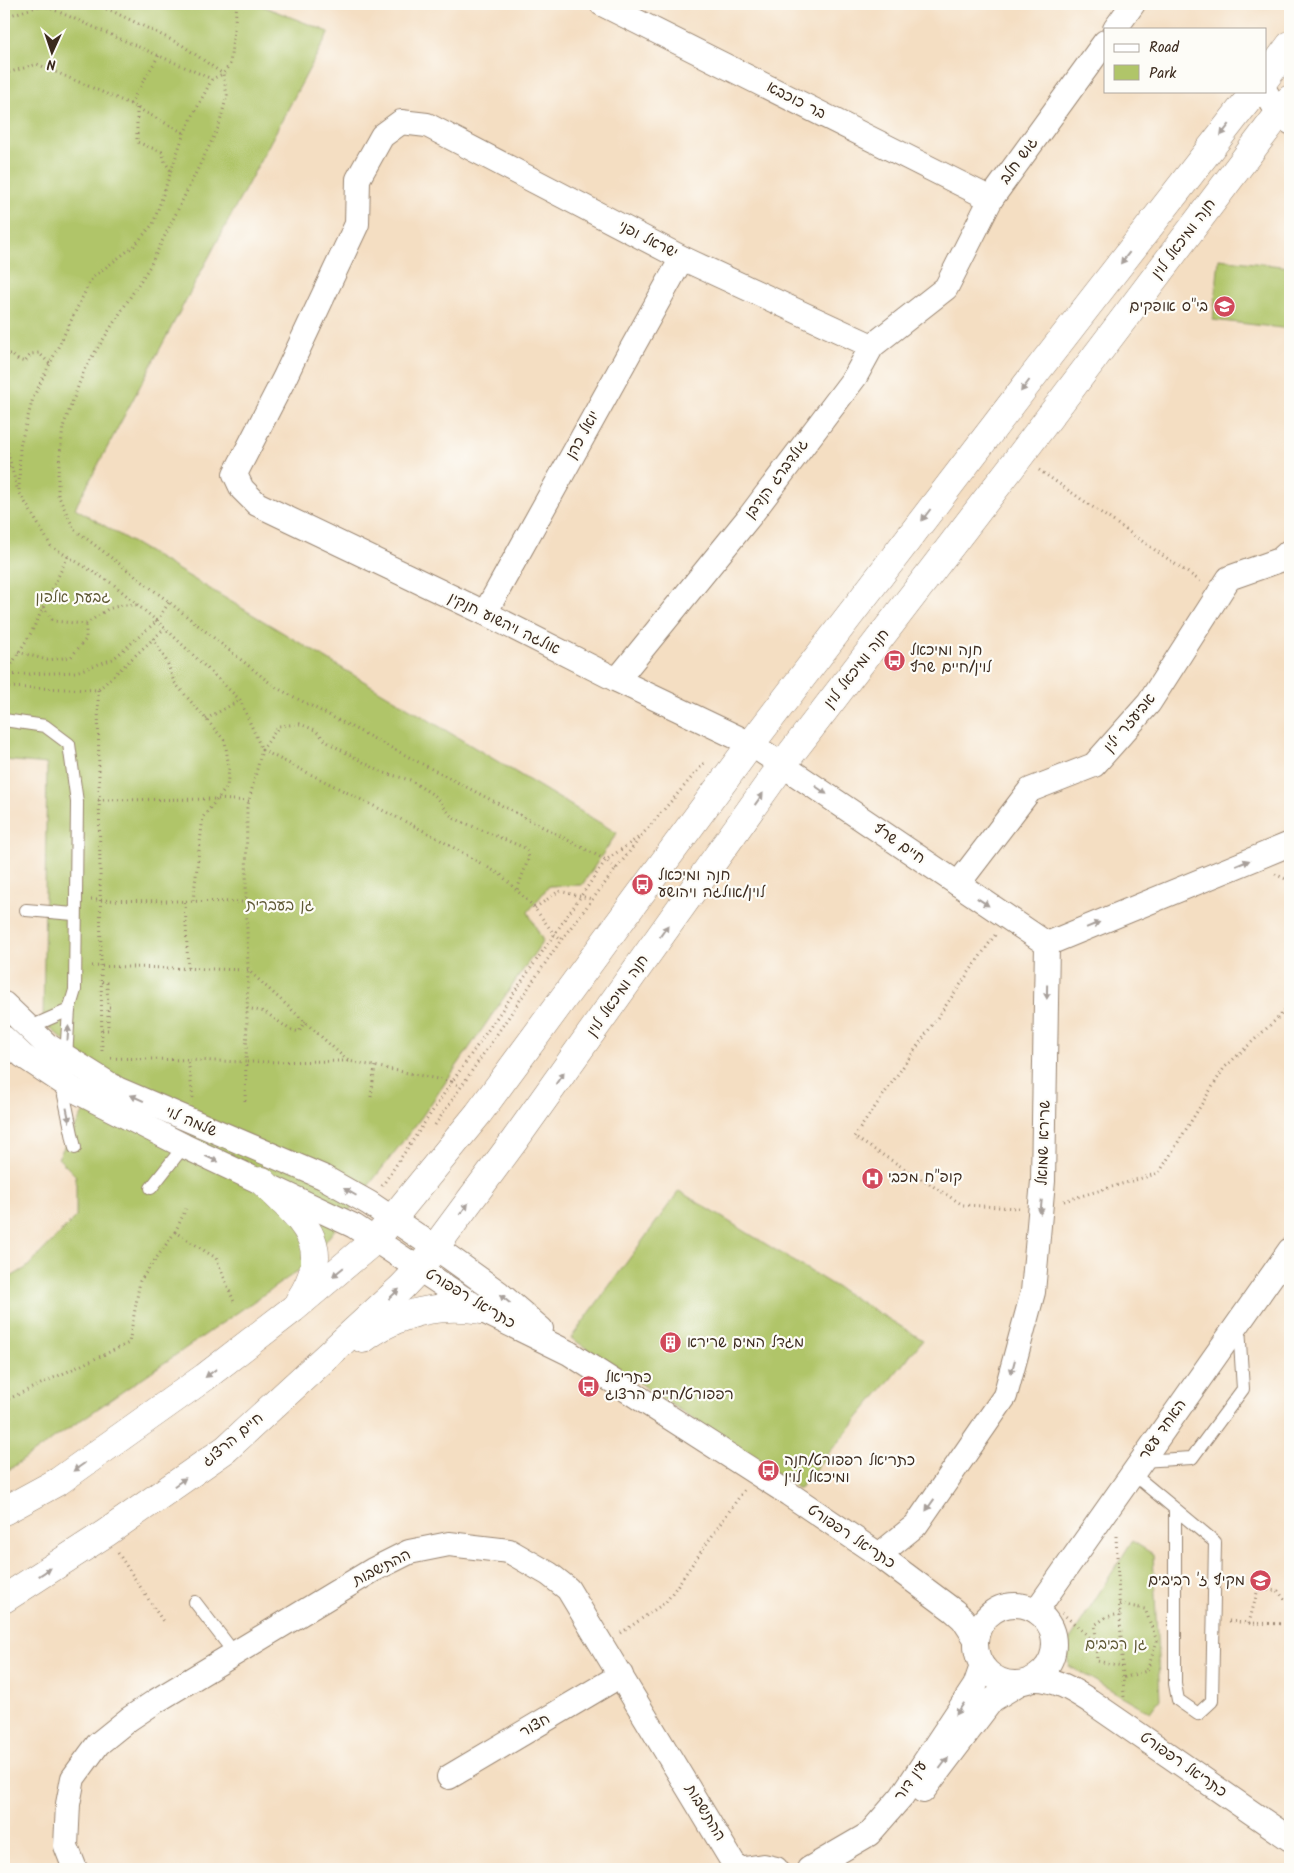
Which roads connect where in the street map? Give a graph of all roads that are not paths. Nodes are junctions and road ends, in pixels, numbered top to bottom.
1 (602, 4) edge
2 (1133, 4) edge
3 (1116, 28) edge
4 (1104, 43) edge
5 (1290, 45) edge
6 (1266, 77) edge
7 (1266, 87) edge
8 (1255, 92) edge
9 (1283, 104) edge
10 (991, 199) junction
11 (682, 258) junction
12 (946, 288) joint
13 (872, 346) junction
14 (257, 504) joint
15 (1290, 551) edge
16 (485, 613) junction
17 (617, 680) junction
18 (4, 720) edge
19 (740, 739) junction
20 (783, 764) junction
21 (1290, 844) edge
22 (958, 884) junction
23 (26, 910) dead end
24 (74, 914) junction
25 (1048, 944) junction
26 (4, 1004) edge
27 (69, 1010) junction
28 (28, 1028) junction
29 (4, 1038) edge
30 (66, 1057) junction
31 (61, 1081) junction
32 (184, 1146) junction
33 (75, 1148) dead end
34 (262, 1181) junction
35 (152, 1188) dead end
36 (392, 1217) junction
37 (375, 1240) junction
38 (1290, 1250) edge
39 (427, 1258) junction
40 (293, 1309) junction
41 (481, 1310) junction
42 (1239, 1323) junction
43 (569, 1353) junction
44 (284, 1395) junction
45 (1137, 1467) junction
46 (1175, 1509) junction
47 (4, 1511) edge
48 (879, 1555) junction
49 (931, 1593) junction
50 (5, 1598) edge
51 (195, 1602) dead end
52 (1041, 1604) junction
53 (989, 1615) junction
54 (976, 1639) junction
55 (235, 1654) junction
56 (1052, 1660) junction
57 (982, 1666) junction
58 (621, 1676) junction
59 (1026, 1681) junction
60 (1074, 1692) junction
61 (449, 1777) dead end
62 (1290, 1839) edge
63 (75, 1869) edge
64 (737, 1869) edge
65 (745, 1869) edge
66 (776, 1869) edge
67 (810, 1869) edge
68 (836, 1869) edge

1 - 10 street, בר כוכבא
2 - 3 street
4 - 10 street, גוש חלב
5 - 6 main road
7 - 9 street
8 -> 19 main road
9 - 20 main road, חנה ומיכאל לוין
10 - 12 street, גוש חלב
11 - 13 street, ישראל ופני
11 - 14 street, ישראל ופני
11 - 16 street, יואל כהן
12 - 13 street, גולדברג הנדבן
13 - 17 street, גולדברג הנדבן
14 - 16 street, אולגה ויהשוע חנקין
15 - 22 street, אביעזר ילין
16 - 17 street, אולגה ויהשוע חנקין
17 - 19 street, אולגה ויהשוע חנקין
18 - 24 lane
19 - 20 street, חיים שרף
19 - 36 main road
20 -> 22 street, חיים שרף
39 -> 20 main road, חנה ומיכאל לוין
25 -> 21 street
22 -> 25 street, חיים שרף
23 - 24 lane
24 - 27 lane
25 -> 48 street, שרירא שמואל
26 - 28 street, שלמה לוי
27 - 28 lane
30 -> 27 lane
28 - 30 street, שלמה לוי
29 - 31 street, שלמה לוי
36 -> 30 street, שלמה לוי
31 - 32 street, שלמה לוי
31 -> 33 lane
32 -> 34 street, שלמה לוי
32 - 35 lane
34 - 37 street, שלמה לוי
34 - 40 main road
36 - 37 main road
36 - 39 street, כתריאל רפפורט
37 - 39 street, כתריאל רפפורט
37 -> 40 main road
38 - 42 street, האחד עשר
39 - 41 street, כתריאל רפפורט
43 -> 39 street, כתריאל רפפורט
44 -> 39 main road, חיים הרצוג
40 -> 47 main road
41 - 43 street, כתריאל רפפורט
41 - 44 main road
42 - 45 street, האחד עשר
42 - 45 lane
43 - 48 street, כתריאל רפפורט
50 -> 44 main road, חיים הרצוג
45 - 46 lane
45 - 52 street, האחד עשר
46 - 46 lane
48 - 49 street, כתריאל רפפורט
49 - 53 street, כתריאל רפפורט
49 - 54 street, כתריאל רפפורט
51 - 55 lane
52 - 53 street
52 - 56 street
53 - 54 street
54 - 57 street
55 - 58 street, ההתישבות
55 - 63 street, ההתישבות
56 - 59 street
56 - 60 street, כתריאל רפפורט
57 - 59 street
57 -> 67 street, עין דור
58 - 61 street, חצור
58 - 64 street, ההתישבות
59 - 60 street, כתריאל רפפורט
68 -> 59 street, עין דור
60 - 62 street, כתריאל רפפורט
65 - 66 street

